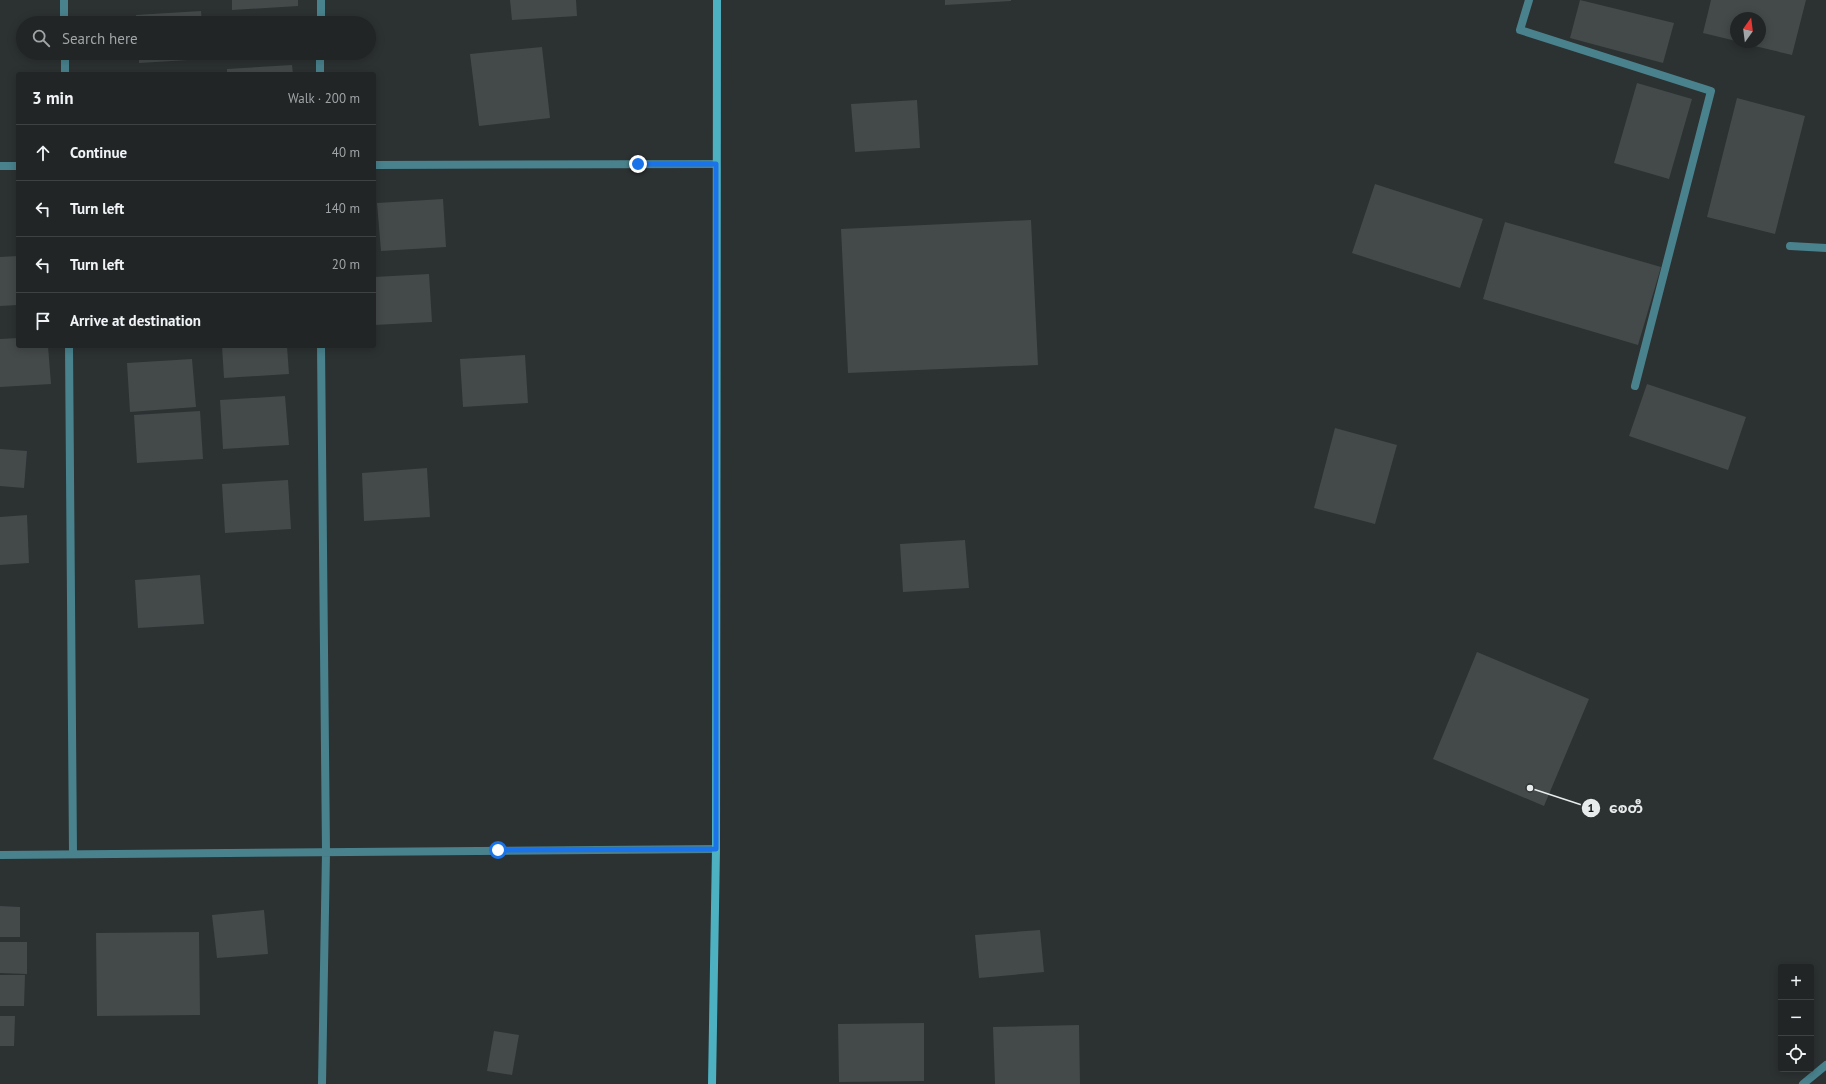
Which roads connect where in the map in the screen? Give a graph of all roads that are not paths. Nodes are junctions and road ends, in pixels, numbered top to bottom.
1 (64, 0) edge
2 (321, 0) edge
3 (717, 0) edge
4 (1529, 0) edge
5 (64, 16) edge
6 (321, 16) edge
7 (65, 60) edge
8 (320, 60) edge
9 (65, 72) edge
10 (320, 72) edge
11 (376, 164) edge
12 (716, 164) junction
13 (0, 166) edge
14 (16, 166) edge
15 (1790, 246) dead end
16 (1826, 248) edge
17 (69, 348) edge
18 (321, 348) edge
19 (1635, 386) dead end
20 (716, 849) junction
21 (326, 852) junction
22 (73, 854) junction
23 (0, 855) edge
24 (1826, 1065) edge
25 (322, 1084) edge
26 (712, 1084) edge
27 (1803, 1084) edge

1 - 5 street
2 - 6 street
3 - 12 main road
4 - 19 street
7 - 9 street
8 - 10 street
11 - 12 street
12 - 20 main road
13 - 14 street
15 - 16 street
17 - 22 street
18 - 21 street
20 - 21 street
20 - 26 main road
21 - 22 street
21 - 25 street
22 - 23 street
24 - 27 street

